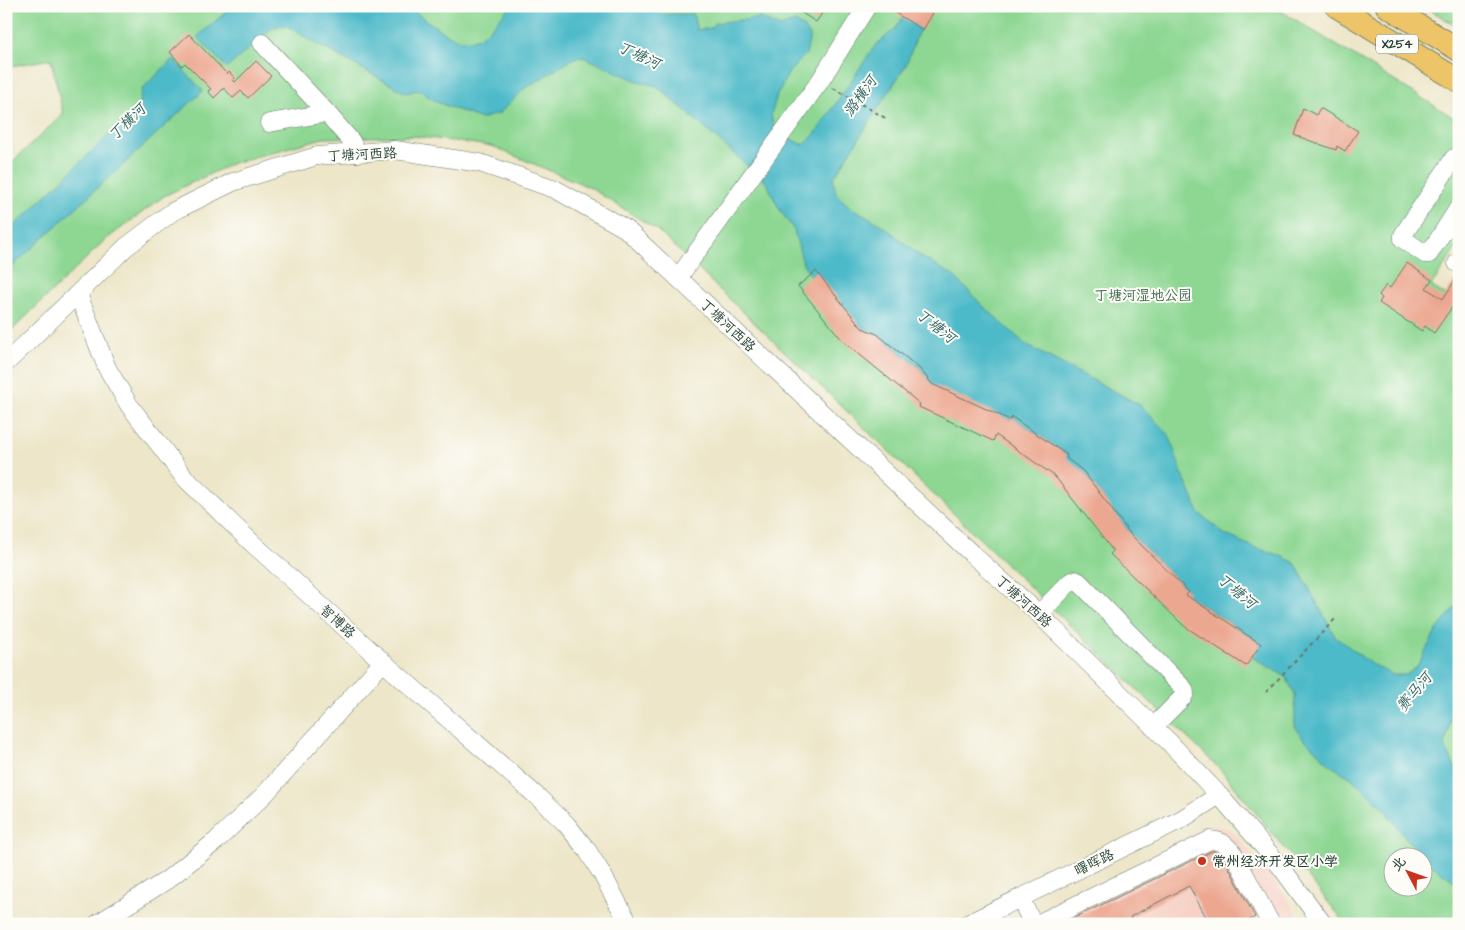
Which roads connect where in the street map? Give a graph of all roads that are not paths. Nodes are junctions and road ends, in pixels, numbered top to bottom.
1 (867, 6) edge
2 (1336, 6) edge
3 (1387, 6) edge
4 (262, 43) dead end
5 (1459, 50) edge
6 (1459, 81) edge
7 (327, 113) junction
8 (269, 123) dead end
9 (357, 153) junction
10 (1459, 158) edge
11 (1459, 207) edge
12 (678, 278) junction
13 (78, 294) junction
14 (6, 363) edge
15 (1039, 614) junction
16 (383, 662) junction
17 (1153, 727) junction
18 (1218, 795) junction
19 (1020, 898) junction
20 (97, 924) edge
21 (629, 924) edge
22 (967, 924) edge
23 (1033, 924) edge
24 (1037, 924) edge
25 (1271, 924) edge
26 (1323, 924) edge

1 - 12 street
2 - 6 main road, X254
3 - 5 main road, X254
4 - 7 street
7 - 8 street
7 - 9 street
9 - 12 street, 丁塘河西路
9 - 13 street, 丁塘河西路
10 - 11 street
12 - 15 street, 丁塘河西路
13 - 14 street, 丁塘河西路
13 - 16 street, 智博路
15 - 17 street, 丁塘河西路
15 - 17 street
16 - 20 street
16 - 21 street, 智博路
17 - 18 street, 丁塘河西路
18 - 19 street, 曙晖路
18 - 26 street, 丁塘河西路
19 - 22 street, 曙晖路
19 - 23 street
24 - 25 street

